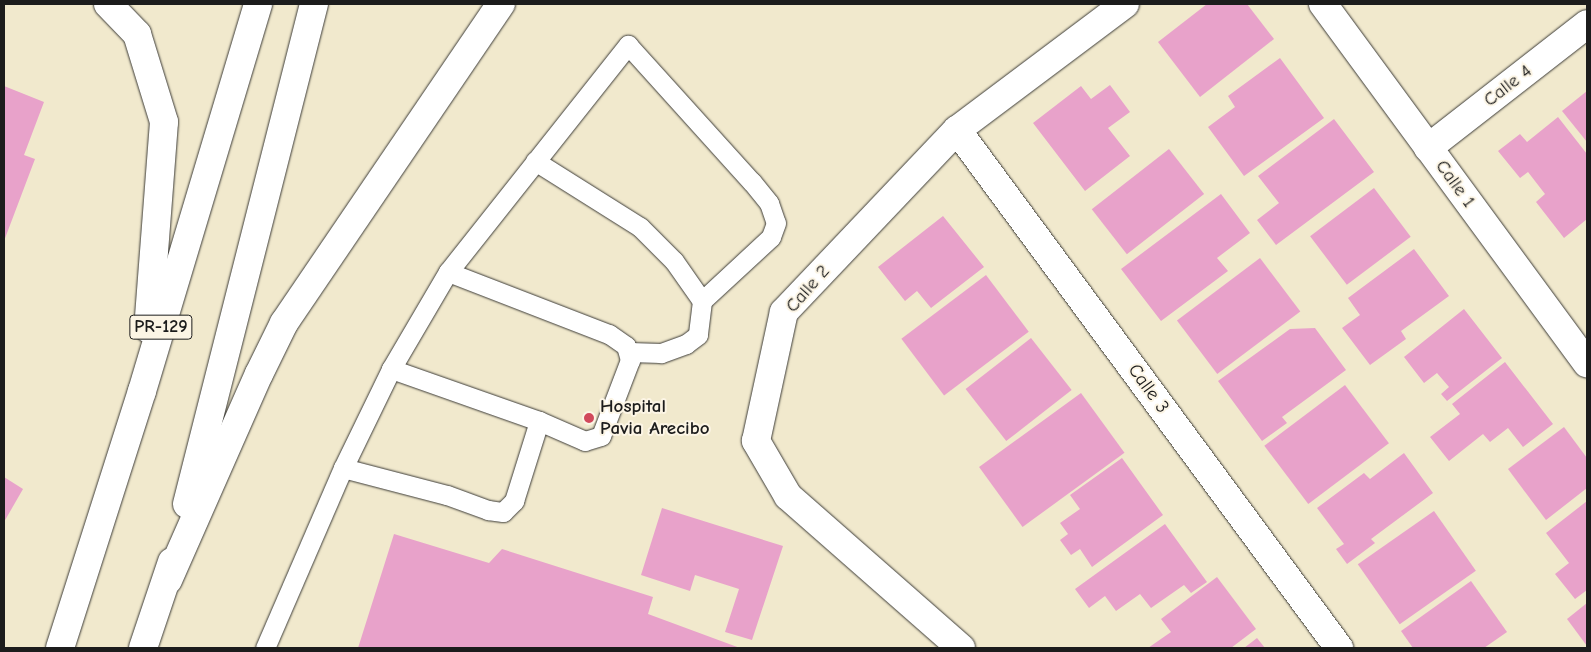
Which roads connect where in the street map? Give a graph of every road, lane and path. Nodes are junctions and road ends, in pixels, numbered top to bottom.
1 (108, 4) edge
2 (258, 4) edge
3 (314, 4) edge
4 (501, 4) edge
5 (1125, 4) edge
6 (1324, 4) edge
7 (1587, 24) edge
8 (957, 130) junction
9 (1428, 148) junction
10 (534, 161) junction
11 (448, 272) junction
12 (702, 301) junction
13 (629, 352) junction
14 (1587, 363) edge
15 (391, 369) junction
16 (142, 391) junction
17 (539, 422) junction
18 (343, 468) junction
19 (168, 580) junction
20 (60, 648) edge
21 (143, 648) edge
22 (265, 648) edge
23 (961, 648) edge
24 (1339, 648) edge

1 - 16 main road
2 - 16 main road, PR-129
3 - 19 main road
4 - 19 main road
5 - 8 main road, Calle 2
6 - 9 main road, Calle 1
7 - 9 main road, Calle 4
8 - 23 main road, Calle 2
8 - 24 main road, Calle 3
9 - 14 main road, Calle 1
10 - 11 lane
10 - 12 lane
10 - 12 lane
11 - 13 lane
11 - 15 lane
12 - 13 lane
13 - 17 lane
15 - 17 lane
15 - 18 lane
16 - 20 main road, PR-129
17 - 18 lane
18 - 22 lane
19 - 21 main road

